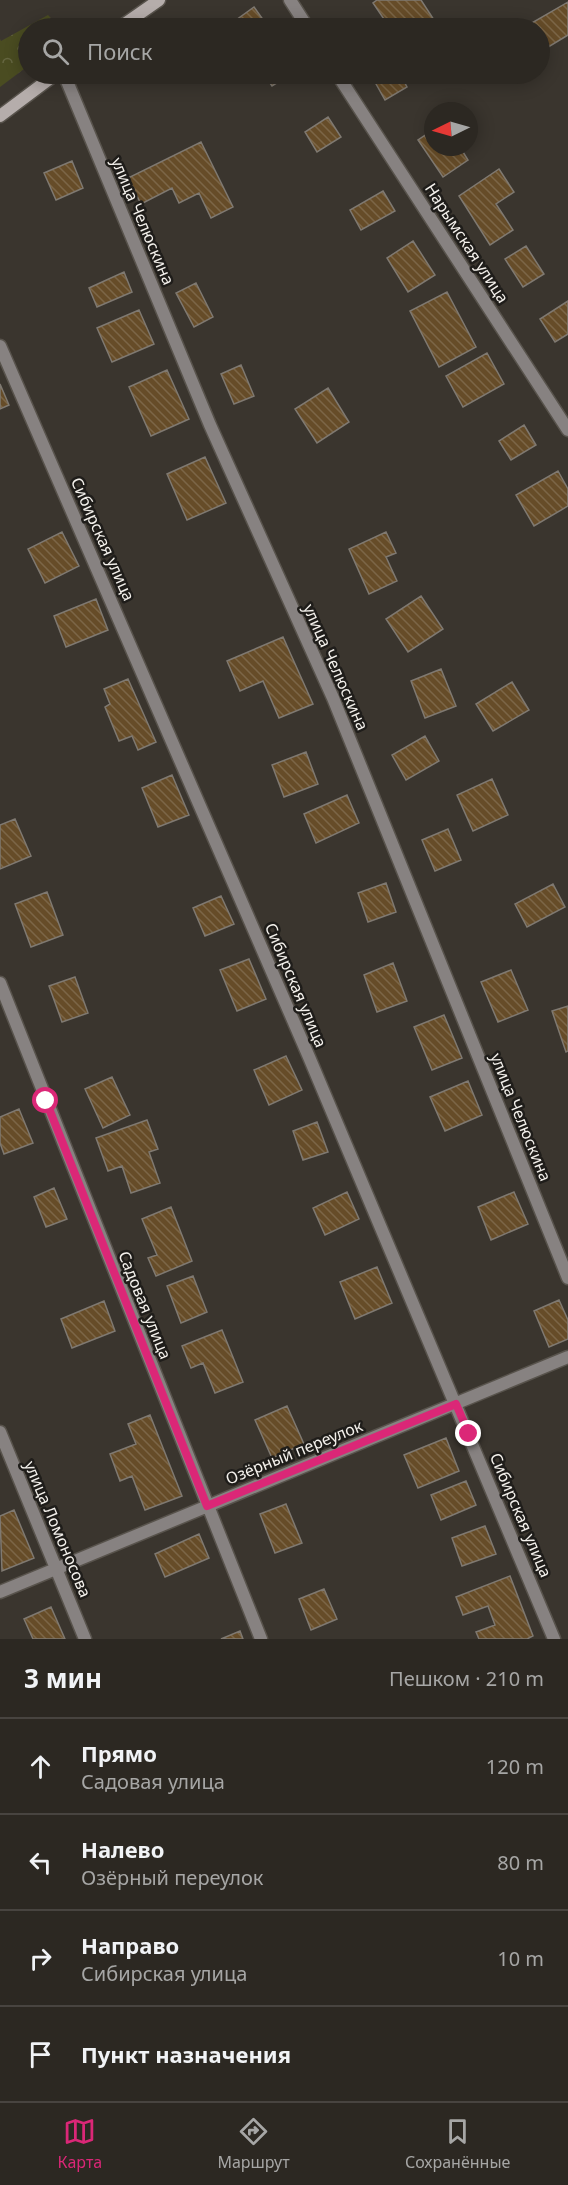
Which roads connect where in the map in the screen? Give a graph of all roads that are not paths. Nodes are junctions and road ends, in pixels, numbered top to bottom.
1 (159, 0) edge
2 (290, 0) edge
3 (133, 18) edge
4 (302, 18) edge
5 (43, 84) edge
6 (68, 84) edge
7 (343, 84) edge
8 (0, 116) edge
9 (0, 346) edge
10 (568, 430) edge
11 (0, 983) edge
12 (568, 1278) edge
13 (568, 1357) edge
14 (456, 1404) junction
15 (0, 1432) edge
16 (207, 1506) junction
17 (58, 1568) junction
18 (0, 1592) edge
19 (85, 1639) edge
20 (261, 1639) edge
21 (554, 1639) edge

1 - 3 street
2 - 4 street
5 - 8 street
6 - 12 street, улица Челюскина
7 - 10 street, Нарымская улица
9 - 14 street, Сибирская улица
11 - 16 street, Садовая улица
13 - 14 street, Озёрный переулок
14 - 16 street, Озёрный переулок
14 - 21 street, Сибирская улица
15 - 17 street, улица Ломоносова
16 - 17 street, Озёрный переулок
16 - 20 street, Садовая улица
17 - 18 street, Озёрный переулок
17 - 19 street, улица Ломоносова

